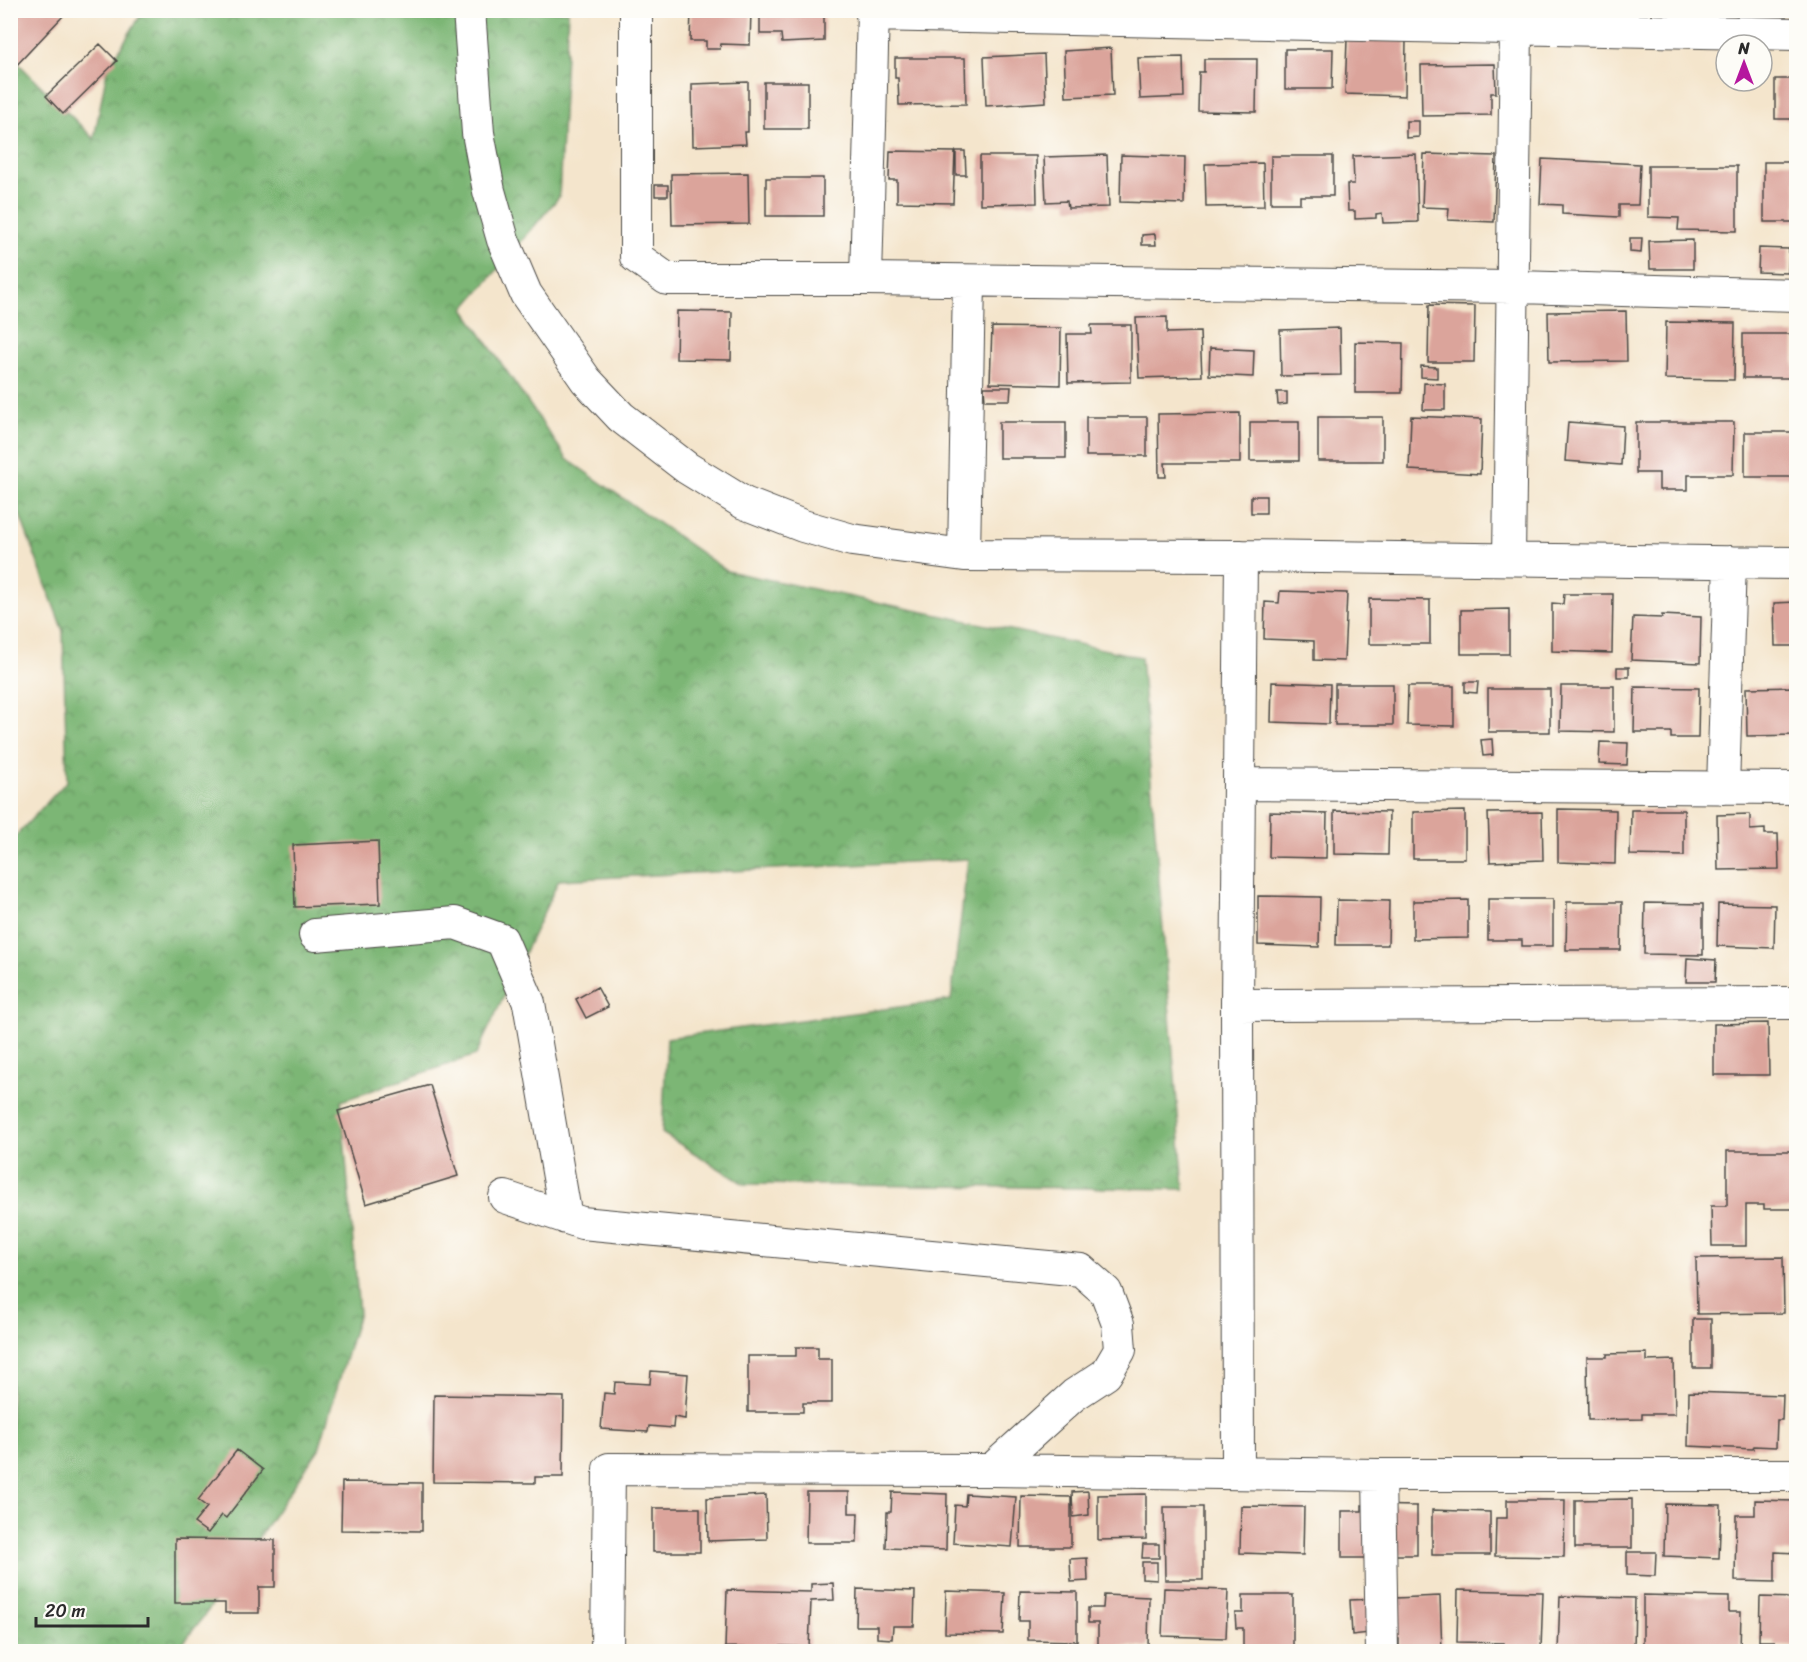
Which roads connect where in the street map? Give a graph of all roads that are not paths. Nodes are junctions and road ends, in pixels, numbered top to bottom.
1 (469, 10) edge
2 (636, 10) edge
3 (873, 13) edge
4 (1516, 28) junction
5 (1797, 34) edge
6 (866, 279) junction
7 (969, 281) junction
8 (1513, 287) junction
9 (1797, 295) edge
10 (964, 555) junction
11 (1241, 556) junction
12 (1509, 560) junction
13 (1730, 562) junction
14 (1797, 563) edge
15 (1239, 784) junction
16 (1723, 788) junction
17 (1797, 788) edge
18 (315, 935) dead end
19 (1797, 1003) edge
20 (1237, 1005) junction
21 (505, 1197) dead end
22 (566, 1218) junction
23 (991, 1470) junction
24 (1238, 1473) junction
25 (1379, 1475) junction
26 (1797, 1475) edge
27 (607, 1652) edge
28 (1382, 1652) edge

1 - 10 street
2 - 6 street
3 - 4 street
3 - 6 street
4 - 5 street
4 - 8 street
6 - 7 street
7 - 8 street
7 - 10 street
8 - 9 street
8 - 12 street
10 - 11 street
11 - 12 street
11 - 15 street
12 - 13 street
13 - 14 street
13 - 16 street
15 - 16 street
15 - 20 street
16 - 17 street
18 - 22 street
19 - 20 street
20 - 24 street
21 - 22 street
22 - 23 street
23 - 24 street
23 - 27 street
24 - 25 street
25 - 26 street
25 - 28 street

